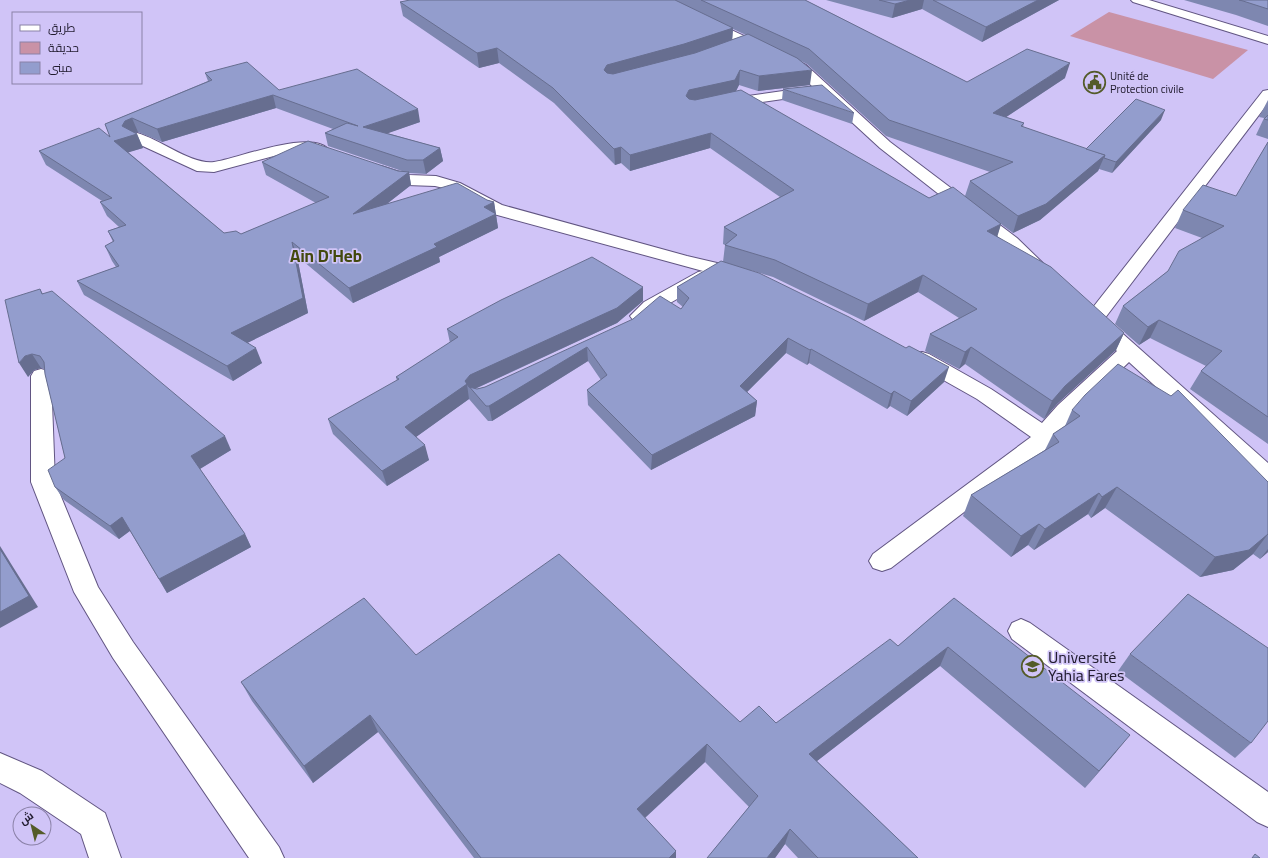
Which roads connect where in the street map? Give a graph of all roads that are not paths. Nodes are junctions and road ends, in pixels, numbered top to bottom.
1 (658, 0) edge
2 (1137, 0) edge
3 (1268, 40) edge
4 (749, 42) junction
5 (728, 50) edge
6 (824, 89) junction
7 (1268, 94) edge
8 (715, 105) edge
9 (137, 138) edge
10 (341, 157) edge
11 (363, 164) edge
12 (718, 267) junction
13 (1050, 278) edge
14 (758, 279) edge
15 (625, 328) edge
16 (1130, 351) junction
17 (910, 353) edge
18 (41, 376) edge
19 (1044, 436) junction
20 (1268, 476) edge
21 (882, 561) dead end
22 (1021, 631) dead end
23 (5, 774) edge
24 (1268, 811) edge
25 (105, 858) edge
26 (268, 858) edge

1 - 4 street
2 - 3 street
4 - 5 street
4 - 6 street
6 - 8 street
6 - 13 street
7 - 16 street
9 - 10 street
11 - 12 street
12 - 14 street
12 - 15 street
16 - 19 street
16 - 20 street
17 - 19 street
18 - 26 street
19 - 21 street
22 - 24 street
23 - 25 street

